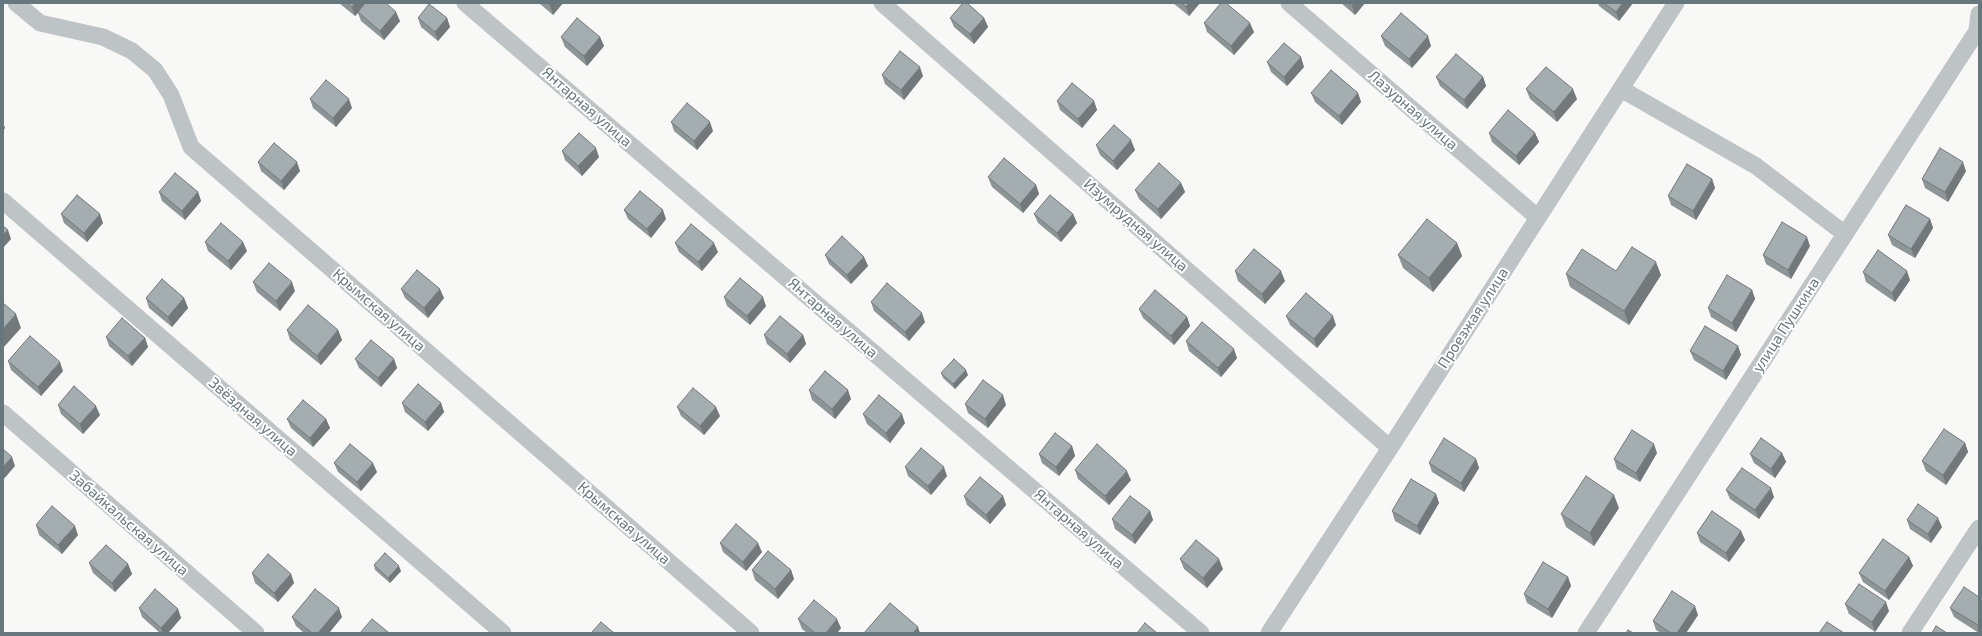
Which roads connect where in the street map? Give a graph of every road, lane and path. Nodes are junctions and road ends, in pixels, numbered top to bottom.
1 (16, 3) edge
2 (465, 3) edge
3 (882, 3) edge
4 (1289, 3) edge
5 (1676, 3) edge
6 (1979, 14) edge
7 (1621, 89) junction
8 (3, 201) edge
9 (1537, 217) junction
10 (1845, 234) junction
11 (3, 413) edge
12 (1390, 448) junction
13 (1979, 528) edge
14 (256, 633) edge
15 (503, 633) edge
16 (751, 633) edge
17 (1201, 633) edge
18 (1269, 633) edge
19 (1586, 633) edge
20 (1910, 633) edge

1 - 16 street, Крымская улица
2 - 17 street, Янтарная улица
3 - 12 street, Изумрудная улица
4 - 9 street, Лазурная улица
5 - 7 street, Проезжая улица
6 - 10 street, улица Пушкина
7 - 9 street, Проезжая улица
7 - 10 street
8 - 15 street, Звёздная улица
9 - 12 street, Проезжая улица
10 - 19 street, улица Пушкина
11 - 14 street, Забайкальская улица
12 - 18 street, Проезжая улица
13 - 20 street

